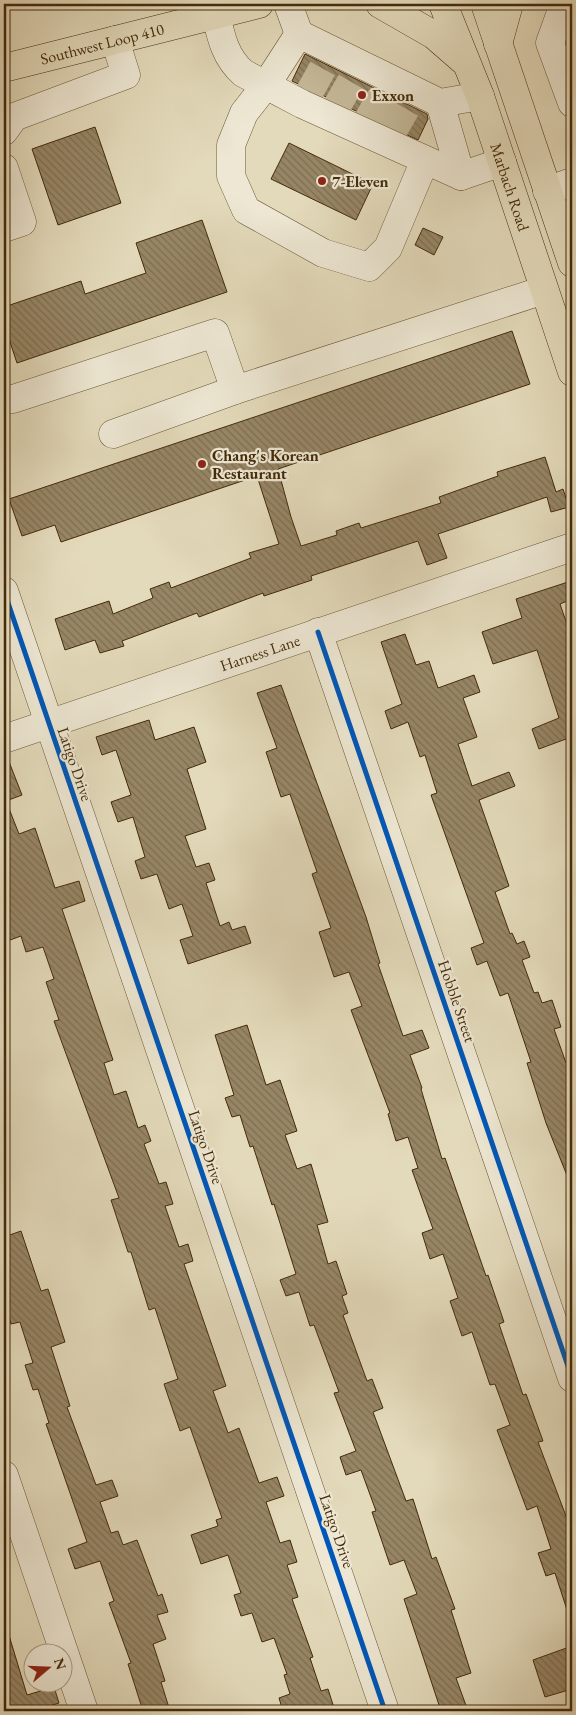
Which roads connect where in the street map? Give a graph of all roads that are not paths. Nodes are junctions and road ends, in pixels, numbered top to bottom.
1 (288, 4) edge
2 (380, 4) edge
3 (443, 4) edge
4 (485, 4) edge
5 (509, 4) edge
6 (564, 4) edge
7 (249, 5) edge
8 (216, 15) junction
9 (299, 34) junction
10 (115, 40) junction
11 (498, 44) junction
12 (468, 65) junction
13 (4, 68) edge
14 (266, 85) junction
15 (480, 96) junction
16 (423, 97) junction
17 (572, 104) edge
18 (4, 131) edge
19 (425, 160) junction
20 (502, 162) junction
21 (4, 168) edge
22 (461, 176) junction
23 (572, 182) edge
24 (547, 191) junction
25 (4, 228) edge
26 (570, 251) edge
27 (544, 290) junction
28 (572, 372) edge
29 (235, 390) junction
30 (4, 399) edge
31 (112, 434) dead end
32 (572, 547) edge
33 (4, 591) edge
34 (318, 632) junction
35 (48, 724) junction
36 (4, 739) edge
37 (572, 1378) edge
38 (4, 1475) edge
39 (84, 1711) edge
40 (385, 1711) edge

1 - 9 street
2 - 12 main road
3 - 12 main road, Marbach Road
4 - 11 main road, Marbach Road
5 - 11 main road
6 - 17 street
7 - 8 main road, Southwest Loop 410
8 - 10 main road, Southwest Loop 410
8 - 14 street
9 - 14 street
9 - 16 street
10 - 13 main road, Southwest Loop 410
10 - 18 street
11 - 24 main road, Marbach Road
12 - 15 main road, Marbach Road
14 - 19 street
14 - 19 street
15 - 16 street
15 - 20 main road, Marbach Road
16 - 22 street
19 - 22 street
20 - 22 street
20 - 27 main road, Marbach Road
21 - 25 street
23 - 24 street
24 - 26 main road, Marbach Road
27 - 28 main road, Marbach Road
27 - 29 street
29 - 30 street
29 - 31 street
32 - 34 street, Harness Lane
33 - 35 street, Latigo Drive
34 - 35 street, Harness Lane
34 - 37 street, Hobble Street
35 - 36 street, Harness Lane
35 - 40 street, Latigo Drive
38 - 39 street

